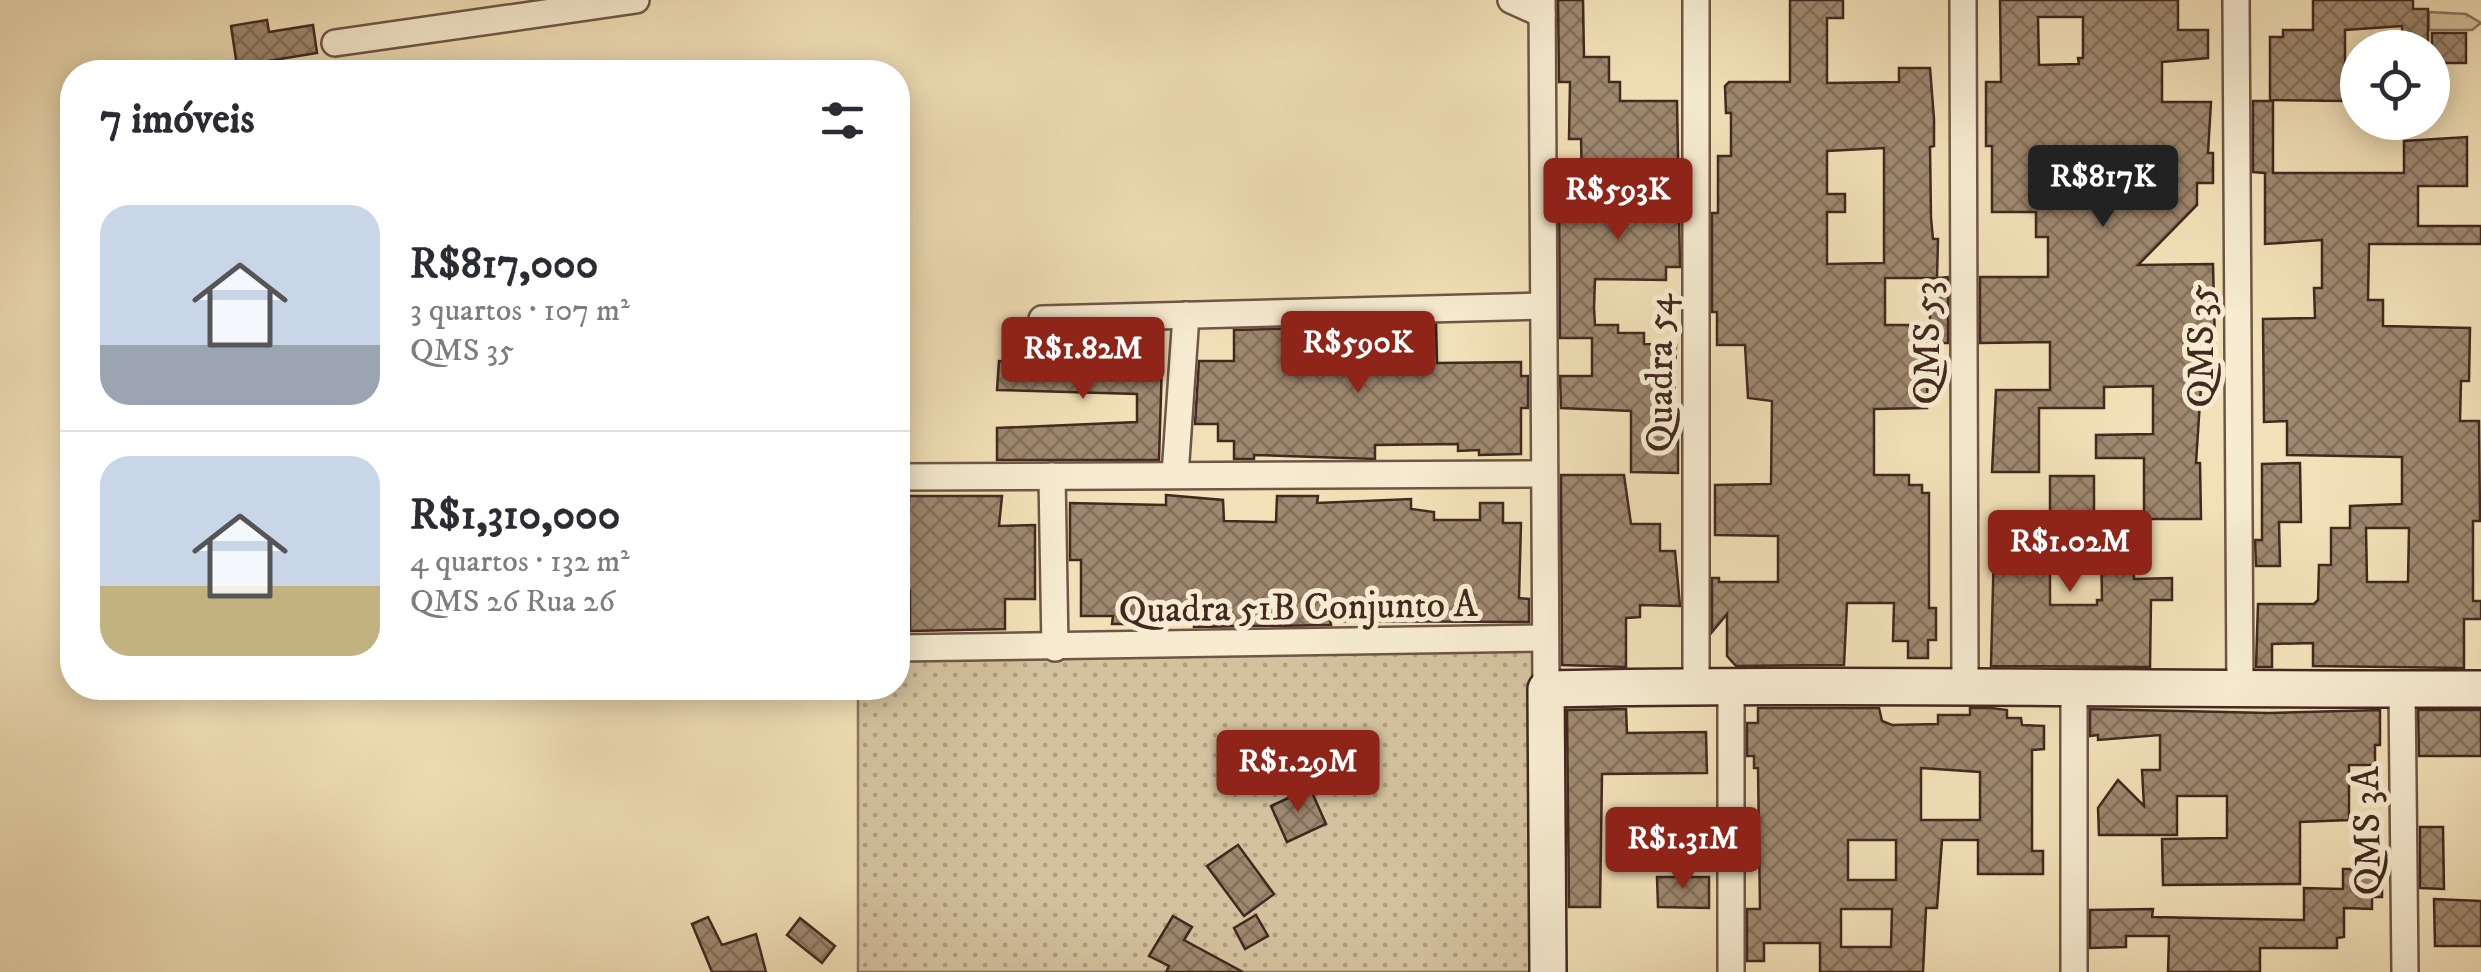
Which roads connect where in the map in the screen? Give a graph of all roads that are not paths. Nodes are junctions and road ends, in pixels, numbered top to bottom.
1 (636, 0) edge
2 (1511, 0) edge
3 (1696, 0) edge
4 (1963, 0) edge
5 (2236, 0) edge
6 (1542, 7) edge
7 (335, 43) dead end
8 (1542, 306) junction
9 (1186, 315) junction
10 (1042, 320) dead end
11 (1543, 474) junction
12 (1175, 475) junction
13 (1052, 476) junction
14 (910, 477) edge
15 (1544, 638) junction
16 (910, 648) edge
17 (1054, 648) junction
18 (1965, 685) junction
19 (2074, 685) junction
20 (1713, 686) junction
21 (1546, 689) junction
22 (2481, 689) edge
23 (2402, 690) junction
24 (2240, 691) junction
25 (1548, 972) edge
26 (1731, 972) edge
27 (2074, 972) edge
28 (2405, 972) edge

1 - 7 street
2 - 6 street
3 - 20 street, Quadra 54
4 - 18 street, QMS 53
5 - 24 street, QMS 35
6 - 8 street
8 - 9 street
8 - 11 street
9 - 10 street
9 - 12 street
11 - 12 street
11 - 15 street
12 - 13 street
13 - 14 street
13 - 17 street
15 - 17 street, Quadra 51B Conjunto A
15 - 21 street
16 - 17 street, Quadra 51B Conjunto A
18 - 19 street
18 - 20 street
19 - 24 street
19 - 27 street
20 - 21 street
20 - 26 street, Quadra 54
21 - 25 street
22 - 23 street
23 - 24 street
23 - 28 street, QMS 3A

